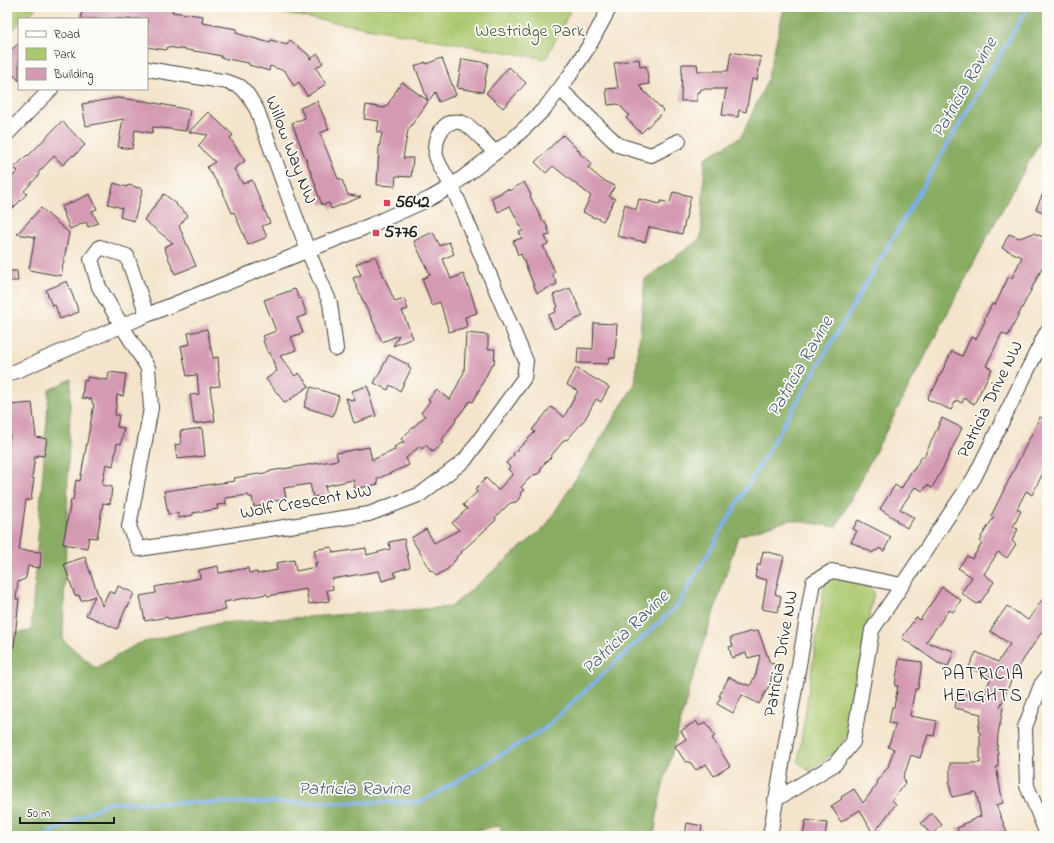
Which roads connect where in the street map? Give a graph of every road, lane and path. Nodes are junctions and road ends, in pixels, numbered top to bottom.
1 (610, 7) edge
2 (148, 69) edge
3 (560, 89) junction
4 (50, 90) edge
5 (7, 134) edge
6 (679, 141) dead end
7 (495, 153) junction
8 (452, 186) junction
9 (308, 251) junction
10 (148, 315) junction
11 (122, 326) junction
12 (1047, 331) edge
13 (336, 350) dead end
14 (1043, 350) edge
15 (7, 375) edge
16 (902, 585) junction
17 (1047, 677) edge
18 (776, 800) junction
19 (1047, 834) edge
20 (770, 836) edge

1 - 3 street
2 - 9 street, Willow Way NW
3 - 6 street
3 - 7 street
4 - 5 street
7 - 8 street
7 - 8 street
8 - 9 street
8 - 11 street, Wolf Crescent NW
9 - 10 street
9 - 13 street, Willow Way NW
10 - 11 street
10 - 11 street
11 - 15 street
12 - 14 street, Patricia Drive NW
14 - 16 street, Patricia Drive NW
16 - 18 street, Patricia Drive NW
16 - 18 street, Patricia Drive NW
17 - 19 street
18 - 20 street, Patricia Drive NW

